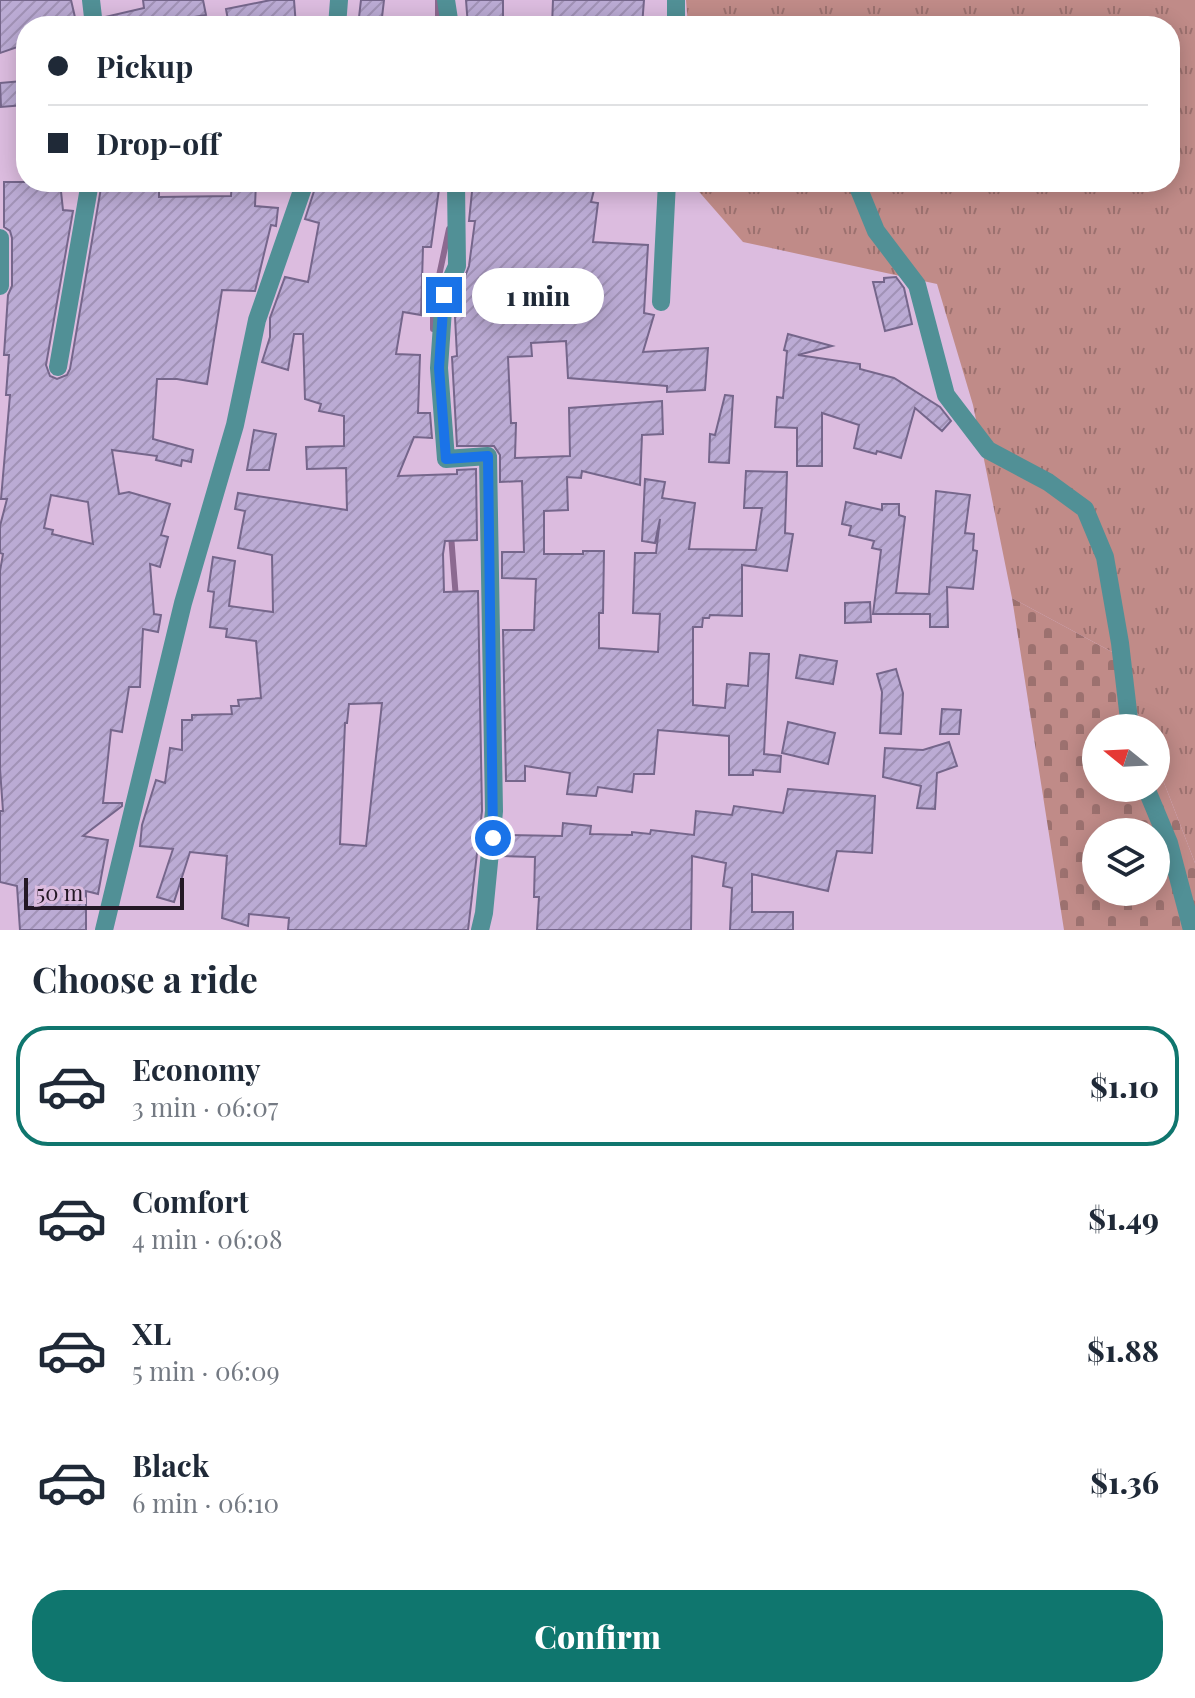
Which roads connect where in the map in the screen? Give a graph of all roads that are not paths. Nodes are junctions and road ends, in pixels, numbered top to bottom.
1 (88, 192) edge
2 (302, 192) edge
3 (456, 192) edge
4 (666, 192) edge
5 (860, 192) edge
6 (0, 238) edge
7 (0, 286) edge
8 (661, 302) dead end
9 (58, 367) dead end
10 (1128, 714) edge
11 (1152, 802) edge
12 (104, 930) edge
13 (480, 930) edge
14 (1192, 930) edge

1 - 9 street
2 - 12 street
3 - 13 street
4 - 8 street
5 - 10 street
6 - 7 street
11 - 14 street

